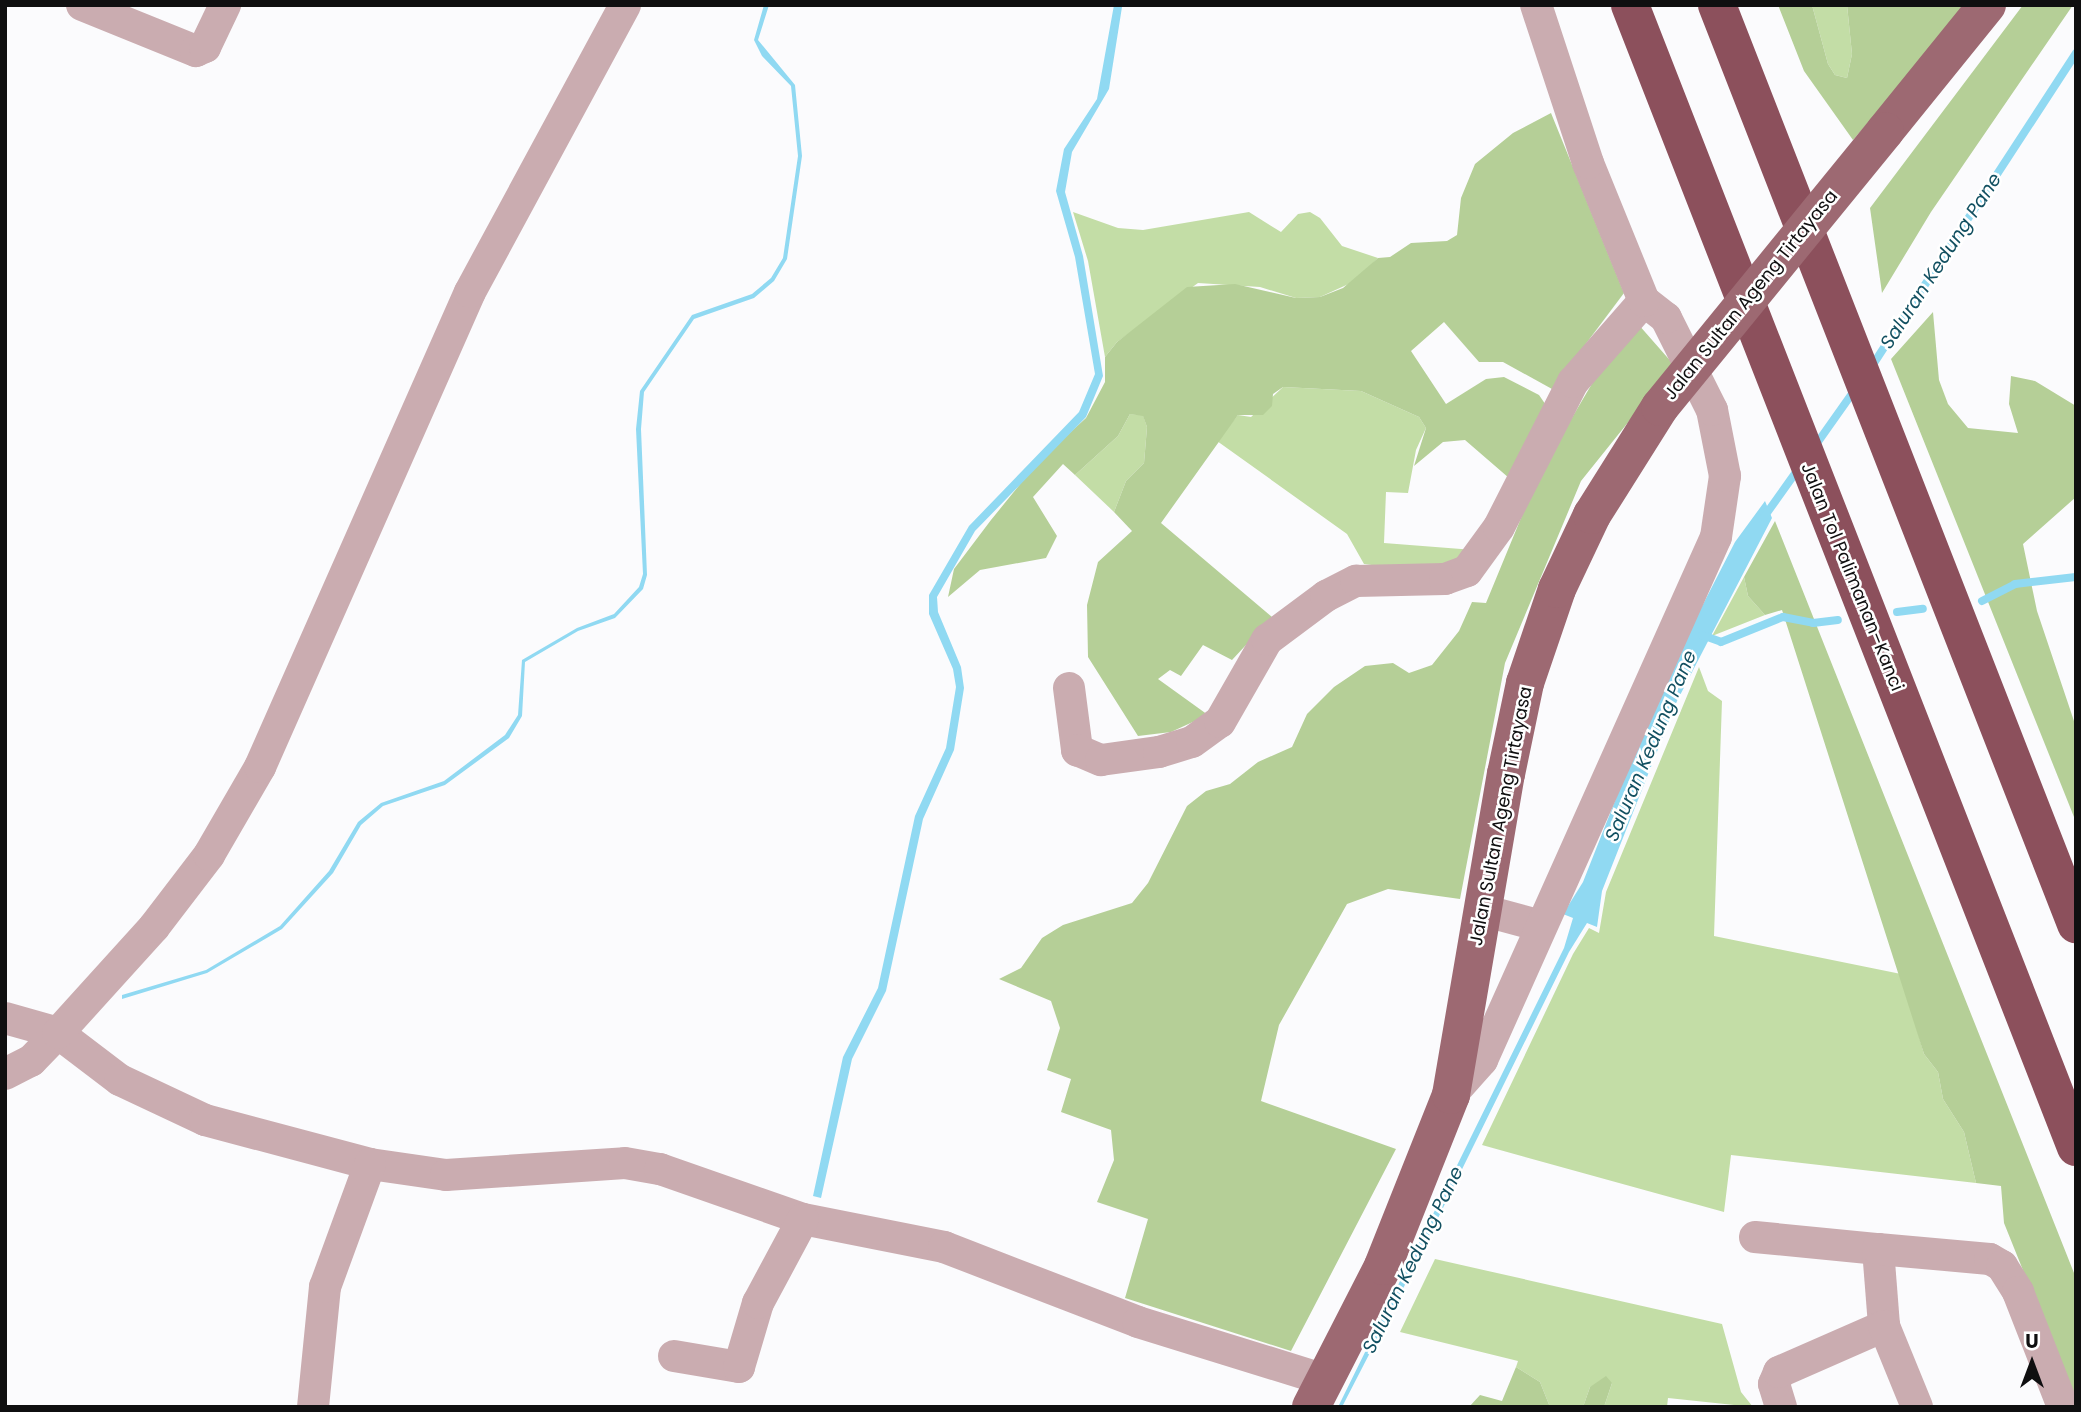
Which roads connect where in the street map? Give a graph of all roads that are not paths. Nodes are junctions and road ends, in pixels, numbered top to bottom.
1 (82, 5) edge
2 (225, 5) edge
3 (625, 5) edge
4 (1536, 5) edge
5 (1630, 5) edge
6 (1717, 5) edge
7 (1987, 5) edge
8 (1644, 301) junction
9 (1069, 688) dead end
10 (1482, 910) junction
11 (2076, 924) edge
12 (1541, 926) junction
13 (5, 1018) edge
14 (58, 1033) junction
15 (5, 1074) edge
16 (1451, 1095) junction
17 (2076, 1147) edge
18 (370, 1164) junction
19 (803, 1219) junction
20 (1755, 1237) dead end
21 (1878, 1249) junction
22 (1884, 1326) junction
23 (674, 1356) dead end
24 (1318, 1394) edge
25 (313, 1407) edge
26 (1781, 1407) edge
27 (1917, 1407) edge
28 (2063, 1407) edge

1 - 2 street
3 - 14 street
4 - 8 street
5 - 17 highway, Jalan Tol Palimanan–Kanci
6 - 11 highway
7 - 10 main road, Jalan Sultan Ageng Tirtayasa, bridge
8 - 9 street
8 - 12 street
10 - 12 street
10 - 16 main road, Jalan Sultan Ageng Tirtayasa
12 - 16 street
13 - 14 street
14 - 15 street
14 - 18 street
16 - 24 main road, Jalan Sultan Ageng Tirtayasa
18 - 19 street
18 - 25 street
19 - 23 street
19 - 24 street
20 - 21 street
21 - 22 street
21 - 28 street
22 - 26 street
22 - 27 street

